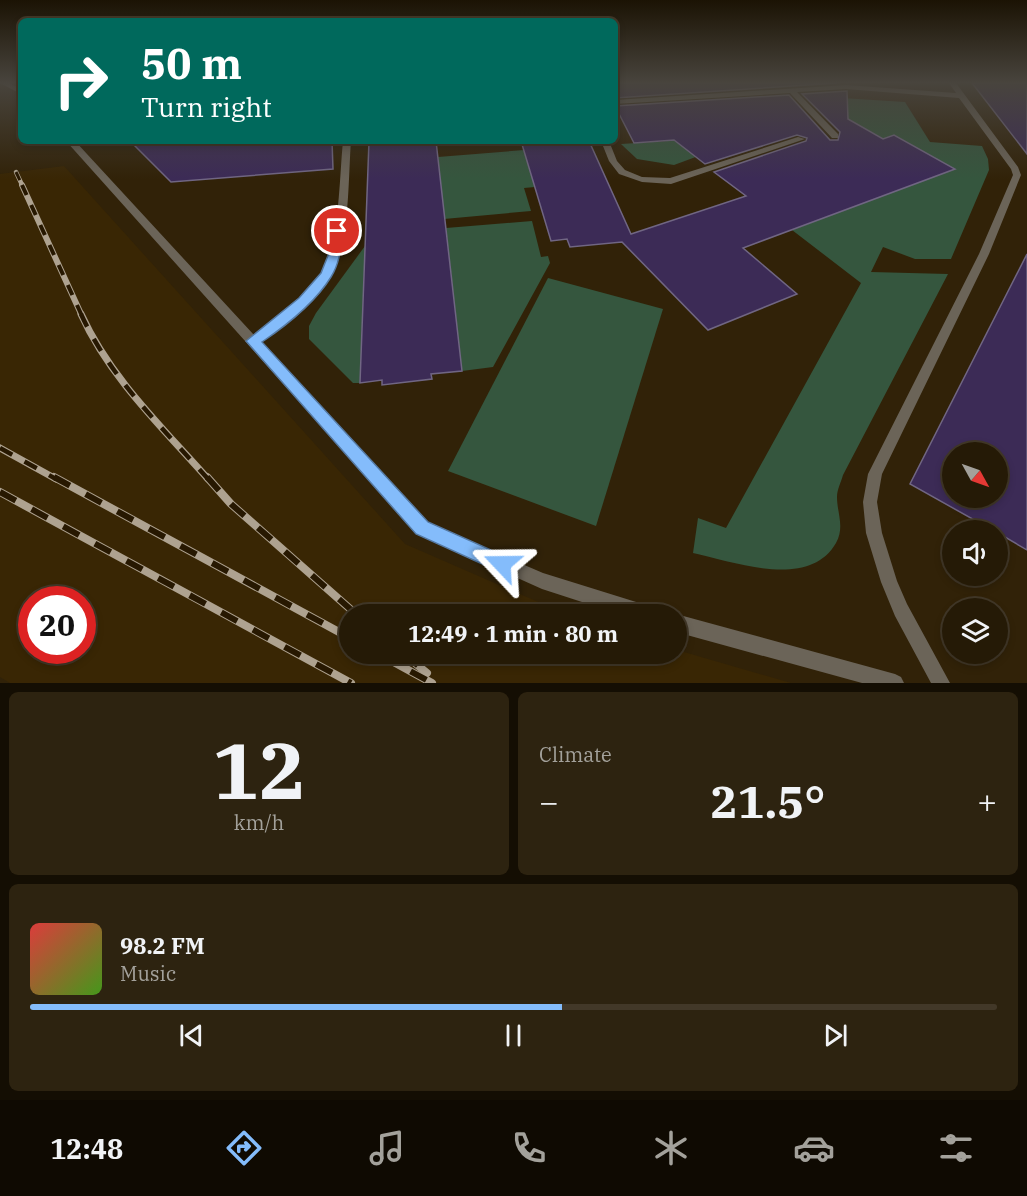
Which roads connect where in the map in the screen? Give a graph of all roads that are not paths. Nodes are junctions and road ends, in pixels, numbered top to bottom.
1 (815, 115) edge
2 (974, 115) edge
3 (835, 136) dead end
4 (801, 139) dead end
5 (73, 144) edge
6 (347, 144) edge
7 (606, 144) edge
8 (253, 341) junction
9 (615, 604) edge
10 (687, 626) edge
11 (895, 683) edge
12 (941, 683) edge

1 - 3 lane
2 - 12 lane
4 - 7 lane
5 - 8 lane
6 - 8 lane
8 - 9 lane
10 - 11 lane

